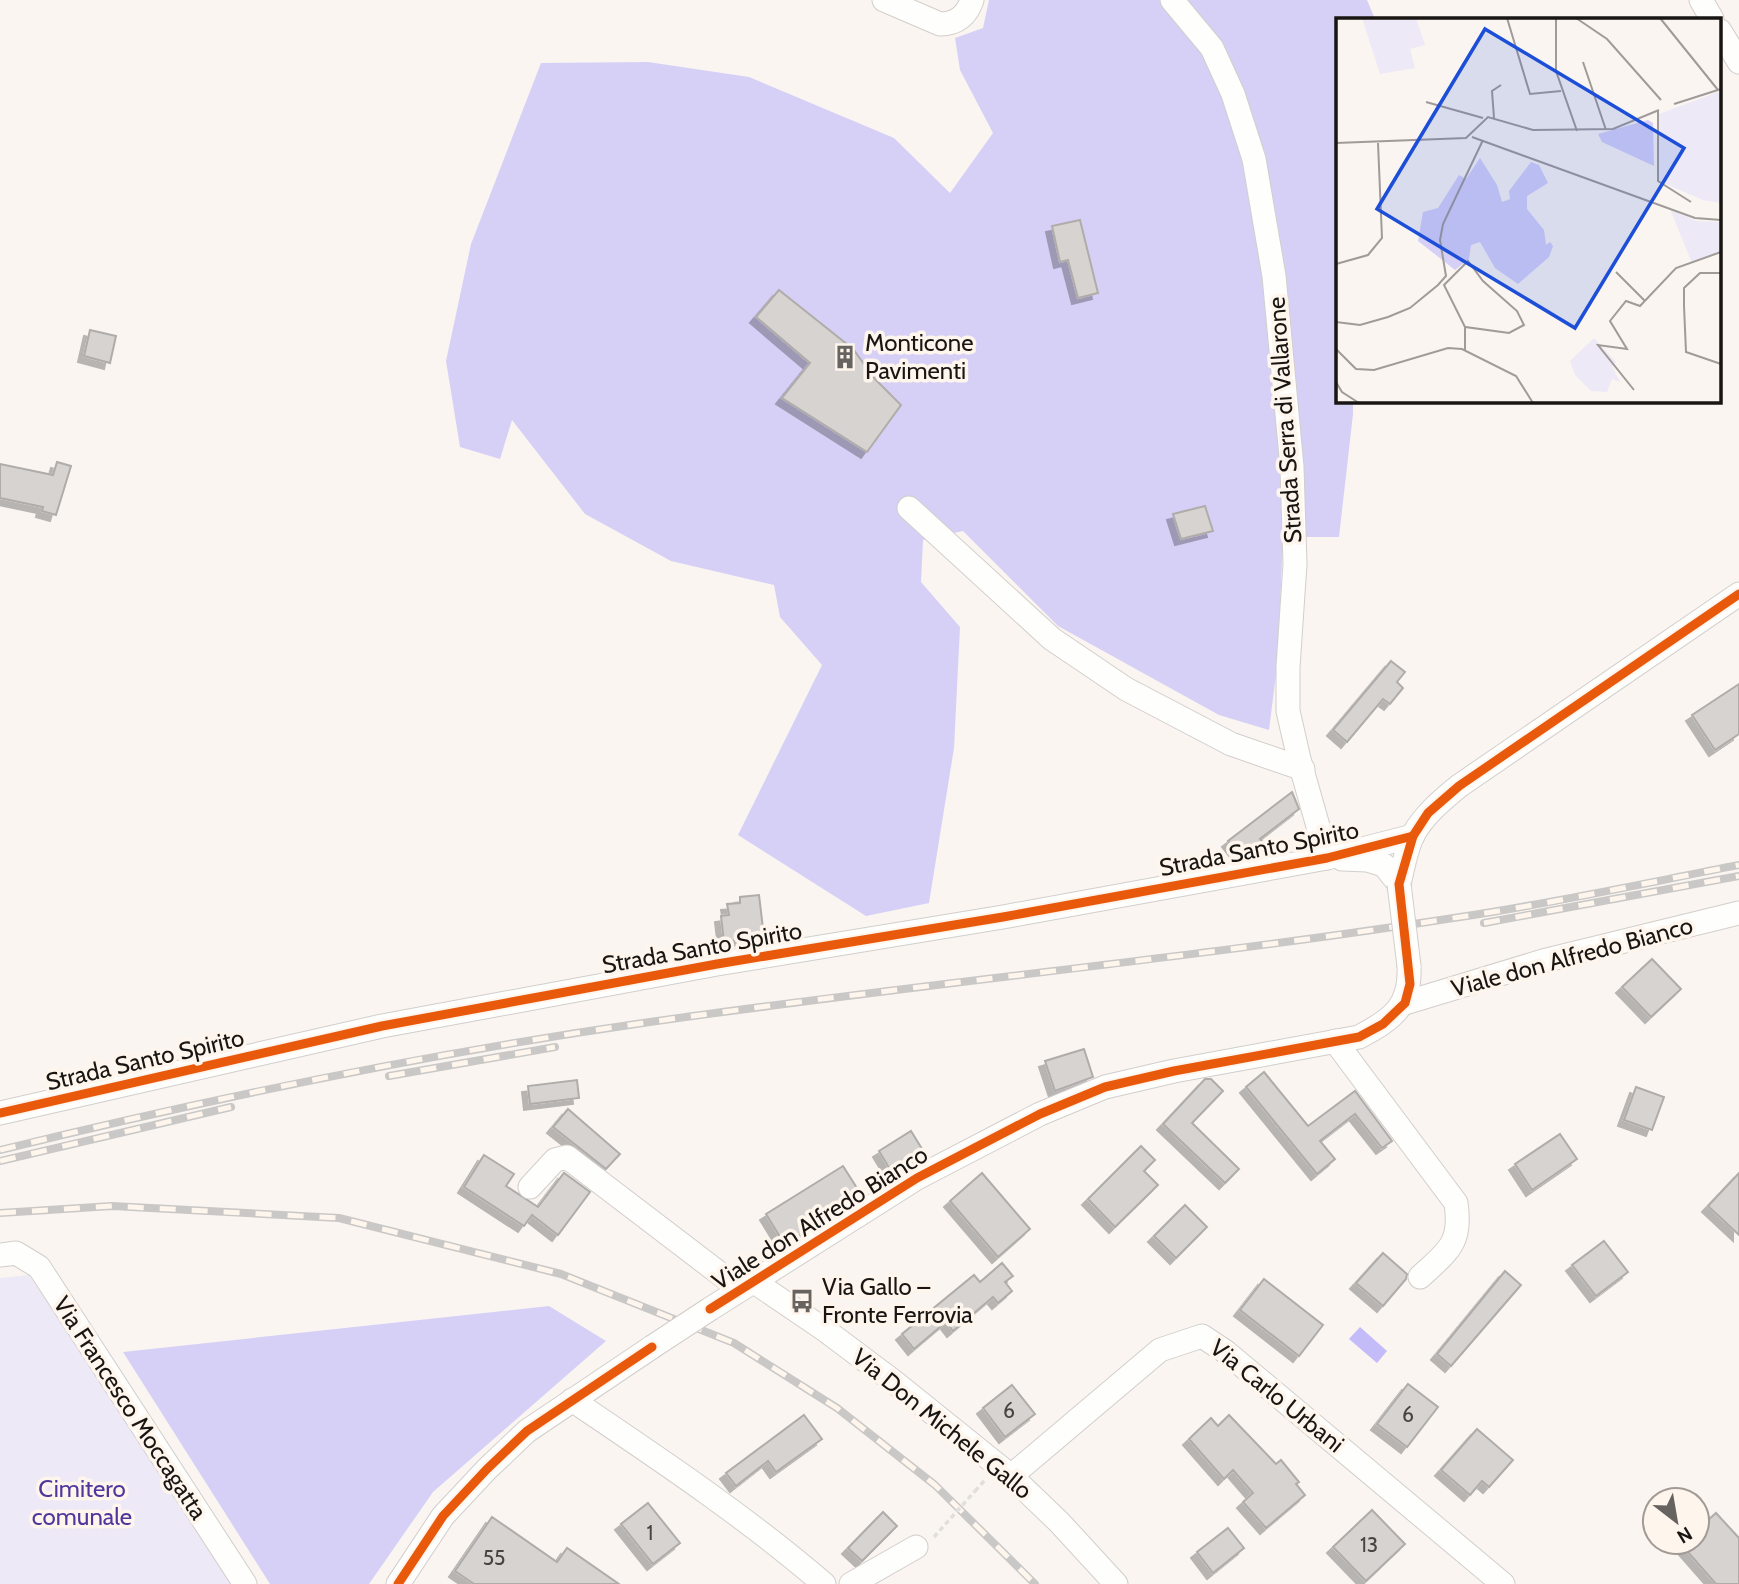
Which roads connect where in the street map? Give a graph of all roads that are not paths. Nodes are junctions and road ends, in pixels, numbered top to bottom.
1 (884, 0) edge
2 (972, 0) edge
3 (1172, 0) edge
4 (1700, 0) edge
5 (1712, 18) edge
6 (1722, 34) edge
7 (1739, 62) edge
8 (909, 508) dead end
9 (1739, 594) edge
10 (1303, 769) junction
11 (1417, 830) junction
12 (1327, 858) junction
13 (1399, 884) junction
14 (1739, 913) edge
15 (1405, 1003) junction
16 (1335, 1041) junction
17 (0, 1113) edge
18 (530, 1187) dead end
19 (0, 1255) edge
20 (1420, 1277) dead end
21 (747, 1285) junction
22 (572, 1400) junction
23 (1011, 1476) junction
24 (925, 1542) road end
25 (244, 1584) edge
26 (398, 1584) edge
27 (824, 1584) edge
28 (851, 1584) edge
29 (1116, 1584) edge
30 (1503, 1584) edge

1 - 2 street
3 - 10 street, Strada Serra di Vallarone
4 - 5 street
6 - 7 street
8 - 10 street
9 - 11 street
10 - 12 street, Strada Serra di Vallarone
11 - 12 street, Strada Santo Spirito
11 - 13 street
12 - 13 street, Strada Santo Spirito
12 - 17 street, Strada Santo Spirito
13 - 15 street, bridge
14 - 15 street, Viale don Alfredo Bianco
15 - 16 street, Viale don Alfredo Bianco
16 - 20 street
16 - 21 street, Viale don Alfredo Bianco
18 - 21 street, Via Don Michele Gallo
19 - 25 street, Via Francesco Moccagatta
21 - 22 street, Viale don Alfredo Bianco, bridge
21 - 23 street, Via Don Michele Gallo
22 - 26 street, Viale don Alfredo Bianco
22 - 27 street
23 - 29 street, Via Don Michele Gallo
23 - 30 street, Via Carlo Urbani
24 - 28 street

